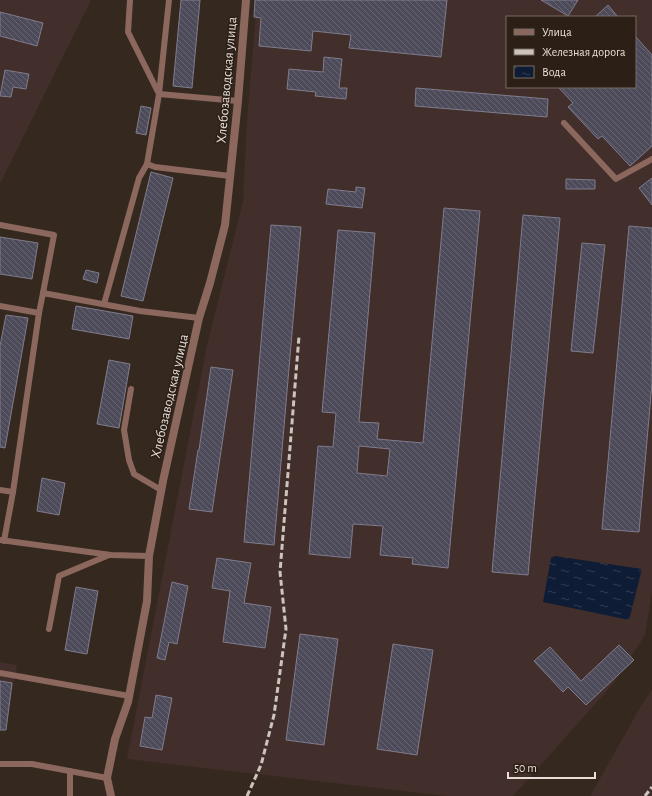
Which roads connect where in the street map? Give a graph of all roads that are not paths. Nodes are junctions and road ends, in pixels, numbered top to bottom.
1 (130, 0) edge
2 (168, 0) edge
3 (246, 0) edge
4 (159, 94) junction
5 (238, 101) junction
6 (564, 123) dead end
7 (652, 159) edge
8 (147, 164) junction
9 (230, 176) junction
10 (0, 225) edge
11 (43, 293) junction
12 (104, 304) junction
13 (0, 306) edge
14 (39, 313) junction
15 (199, 318) junction
16 (131, 389) dead end
17 (0, 490) edge
18 (161, 490) junction
19 (13, 492) junction
20 (2, 541) edge
21 (111, 555) junction
22 (149, 556) junction
23 (49, 629) dead end
24 (0, 673) edge
25 (129, 696) junction
26 (0, 764) edge
27 (70, 771) junction
28 (107, 778) junction
29 (70, 796) edge
30 (111, 796) edge

1 - 4 lane
2 - 4 lane
3 - 5 street, Хлебозаводская улица
4 - 5 lane
4 - 8 lane
5 - 9 street, Хлебозаводская улица
6 - 7 lane
8 - 9 lane
8 - 12 lane
9 - 15 street, Хлебозаводская улица
10 - 11 lane
11 - 12 lane
11 - 14 lane
12 - 15 lane
13 - 14 lane
14 - 19 lane
15 - 18 street, Хлебозаводская улица
16 - 18 lane
17 - 19 lane
18 - 22 street, Хлебозаводская улица
19 - 20 lane
20 - 21 lane
21 - 22 lane
21 - 23 lane
22 - 25 street, Хлебозаводская улица
24 - 25 lane
25 - 28 street, Хлебозаводская улица
26 - 27 lane
27 - 28 lane
27 - 29 lane
28 - 30 street, Хлебозаводская улица

